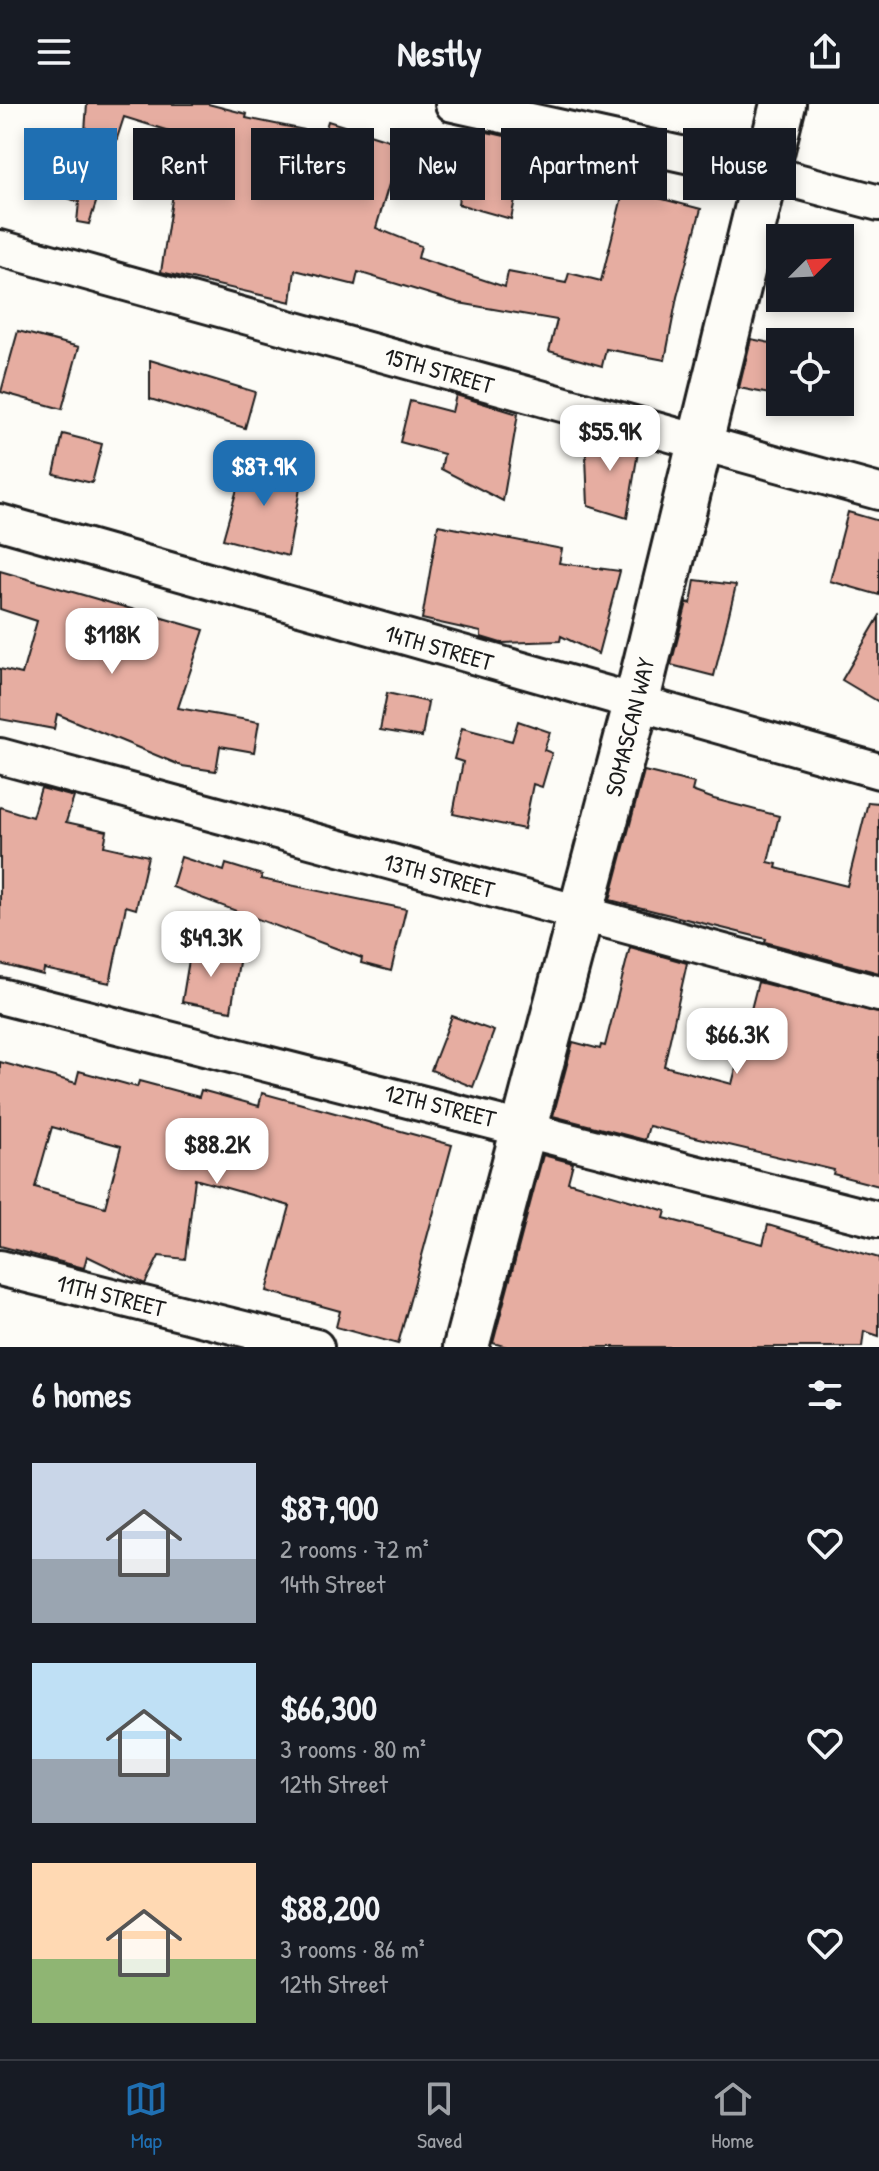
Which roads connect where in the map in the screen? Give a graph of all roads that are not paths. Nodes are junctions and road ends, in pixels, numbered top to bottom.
1 (453, 104) edge
2 (783, 104) edge
3 (776, 128) edge
4 (683, 154) edge
5 (796, 181) edge
6 (756, 200) edge
7 (879, 203) edge
8 (0, 248) edge
9 (699, 443) junction
10 (879, 492) edge
11 (0, 522) edge
12 (636, 704) junction
13 (0, 756) edge
14 (879, 771) edge
15 (583, 915) junction
16 (879, 994) edge
17 (0, 996) edge
18 (525, 1128) junction
19 (879, 1220) edge
20 (0, 1268) edge
21 (316, 1347) edge
22 (466, 1347) edge

1 - 4 street
2 - 3 street, SOMASCAN WAY
5 - 7 street
6 - 9 street, SOMASCAN WAY
8 - 9 street, 15TH STREET
9 - 10 street, 15TH STREET
9 - 12 street, SOMASCAN WAY
11 - 12 street, 14TH STREET
12 - 14 street, 14TH STREET
12 - 15 street, SOMASCAN WAY
13 - 15 street, 13TH STREET
15 - 16 street, 13TH STREET
15 - 18 street, SOMASCAN WAY
17 - 18 street, 12TH STREET
18 - 19 street, 12TH STREET
18 - 22 street, SOMASCAN WAY
20 - 21 street, 11TH STREET

